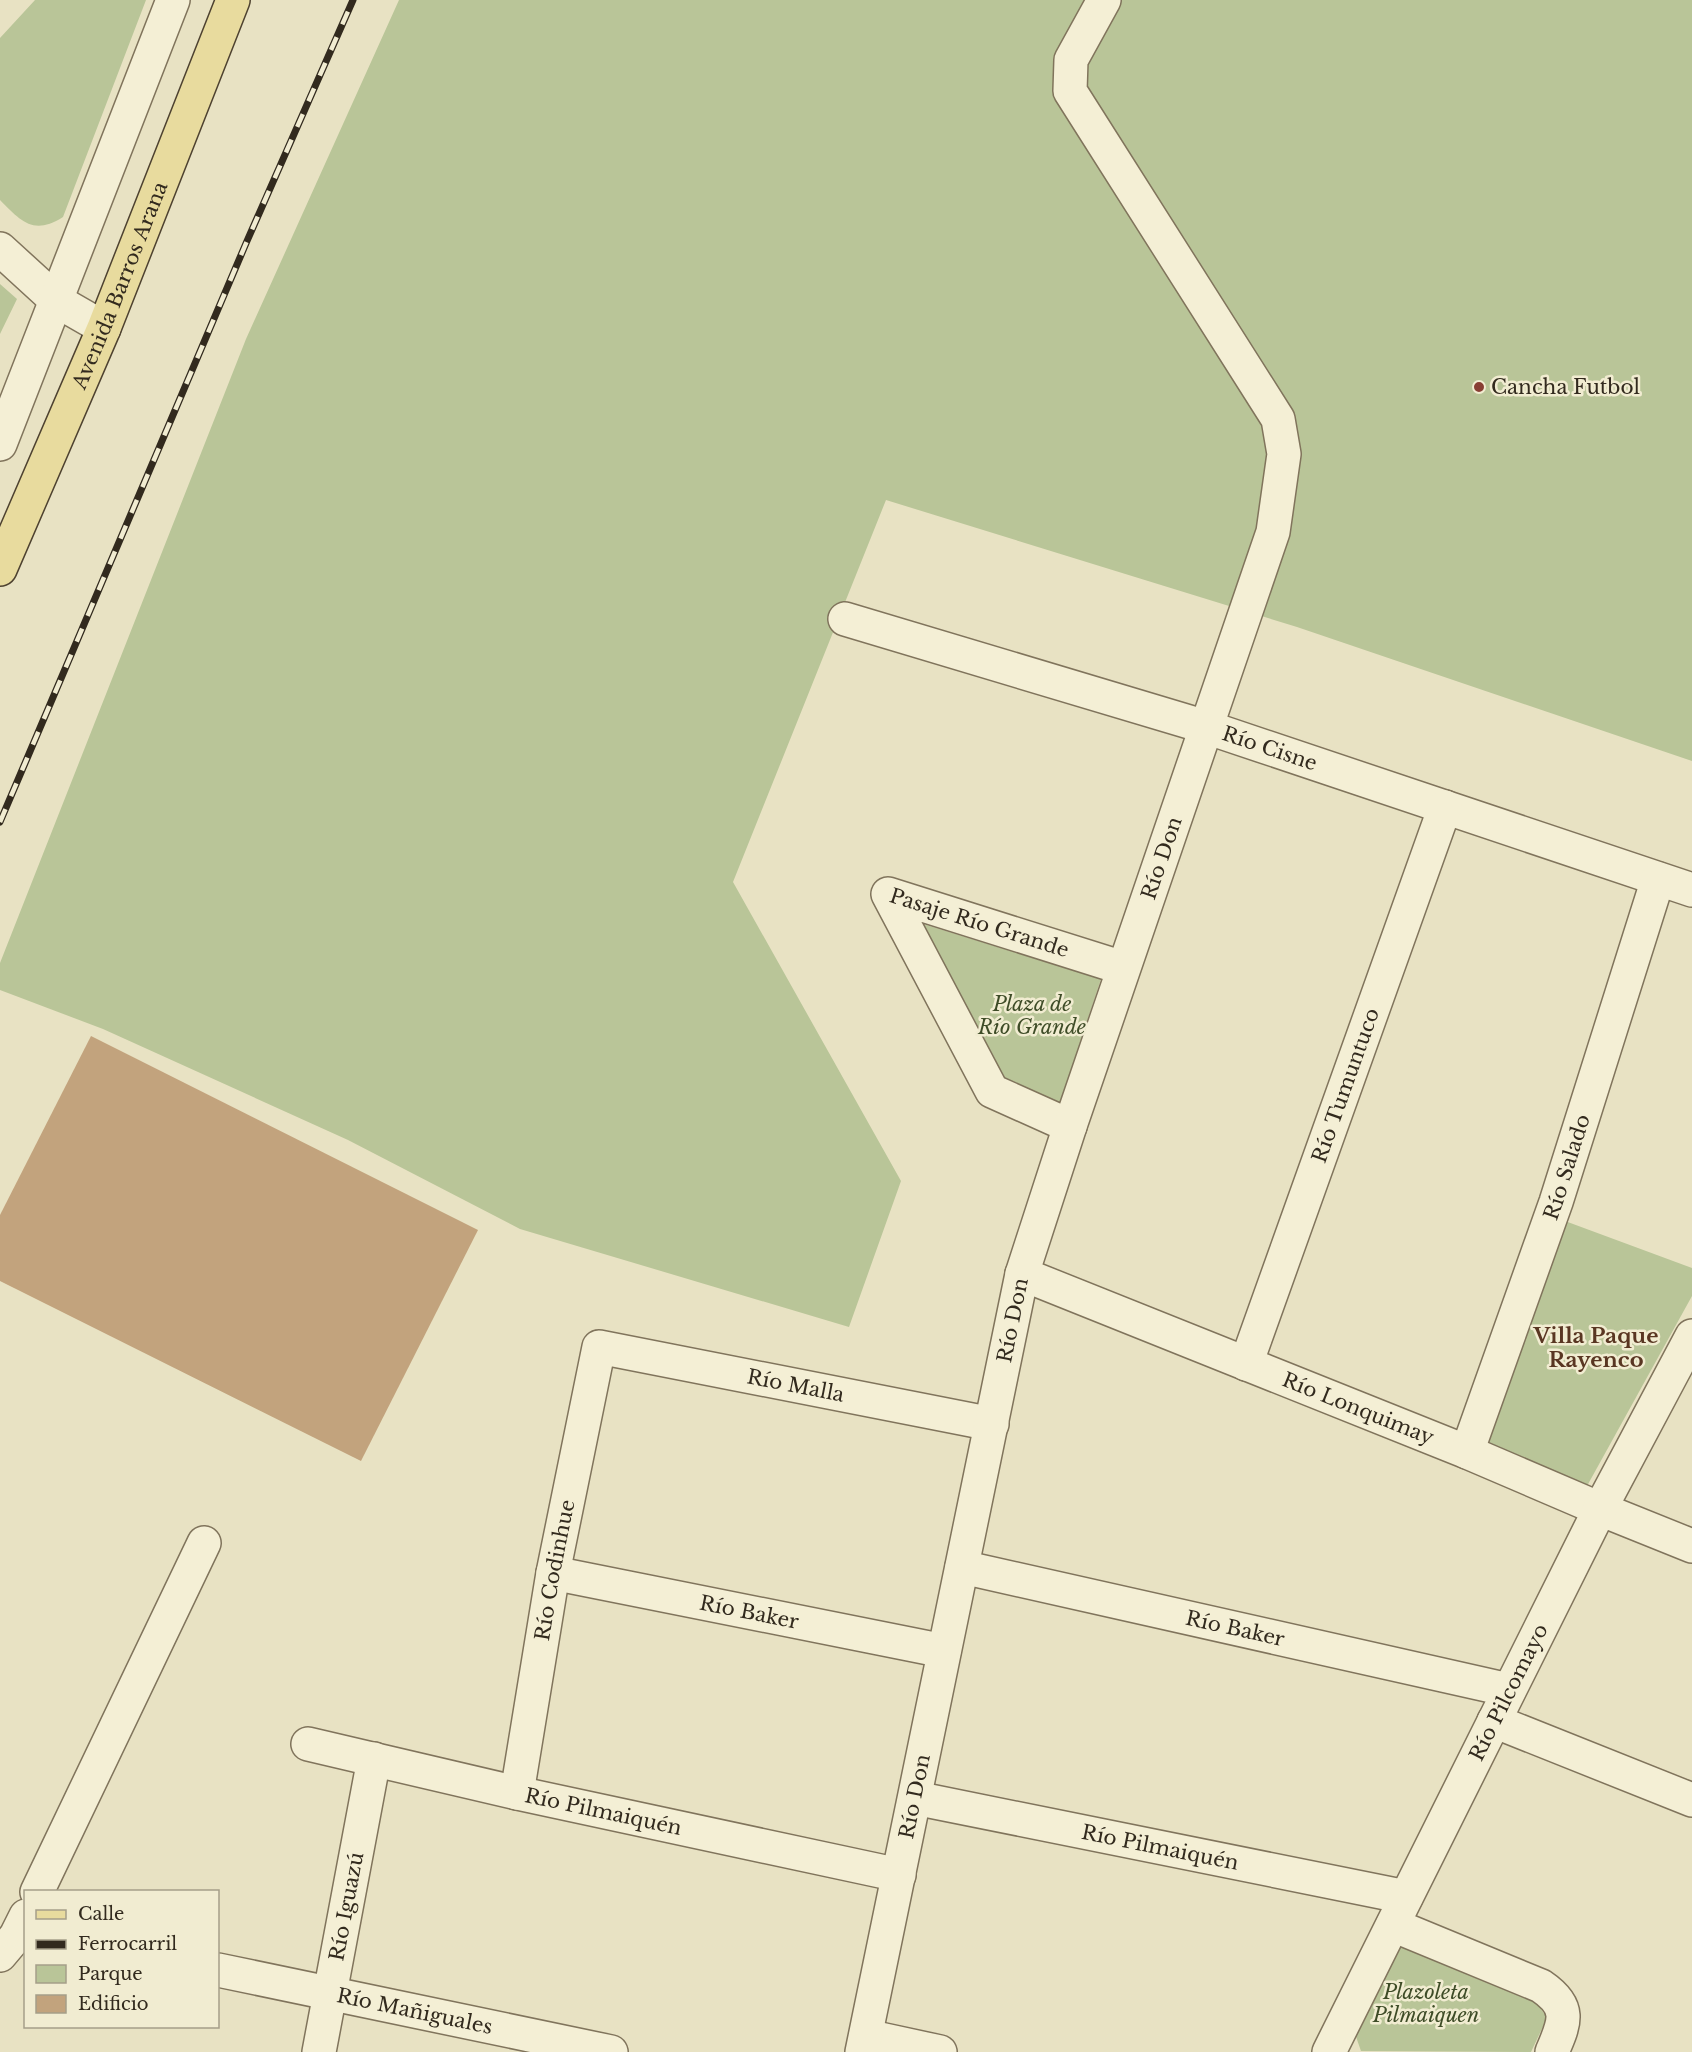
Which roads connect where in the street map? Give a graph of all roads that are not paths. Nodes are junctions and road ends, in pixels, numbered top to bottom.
1 (173, 0) edge
2 (233, 0) edge
3 (1104, 0) edge
4 (0, 249) edge
5 (57, 301) junction
6 (104, 328) junction
7 (0, 444) edge
8 (10, 520) edge
9 (0, 569) edge
10 (844, 619) dead end
11 (1206, 727) junction
12 (1445, 807) junction
13 (1658, 879) junction
14 (1692, 890) edge
15 (1124, 968) junction
16 (1070, 1126) junction
17 (1022, 1274) junction
18 (1692, 1336) edge
19 (599, 1347) joint
20 (1246, 1364) junction
21 (992, 1424) junction
22 (1467, 1452) junction
23 (1600, 1509) junction
24 (204, 1543) dead end
25 (1692, 1546) edge
26 (962, 1567) junction
27 (553, 1573) junction
28 (944, 1651) junction
29 (1509, 1690) junction
30 (1494, 1721) junction
31 (308, 1744) dead end
32 (374, 1759) junction
33 (517, 1793) junction
34 (915, 1798) junction
35 (1692, 1800) edge
36 (898, 1875) junction
37 (38, 1890) edge
38 (1399, 1911) junction
39 (24, 1920) edge
40 (0, 1955) edge
41 (219, 1970) edge
42 (330, 1992) junction
43 (864, 2044) edge
44 (319, 2052) edge
45 (611, 2052) edge
46 (940, 2052) edge
47 (1329, 2052) edge
48 (1552, 2052) edge

1 - 5 street
2 - 6 main road, Avenida Barros Arana
3 - 11 street, Río Don
4 - 5 street
5 - 6 street
5 - 7 street
6 - 8 main road, Avenida Barros Arana
8 - 9 main road, Avenida Barros Arana
10 - 11 street, Río Cisne
11 - 12 street, Río Cisne
11 - 15 street, Río Don
12 - 13 street, Río Cisne
12 - 20 street, Río Tumuntuco
13 - 14 street, Río Cisne
13 - 22 street, Río Salado
15 - 16 street, Río Don
15 - 16 street, Pasaje Río Grande
16 - 17 street, Río Don
17 - 20 street, Río Lonquimay
17 - 21 street, Río Don
18 - 23 street, Río Pilcomayo
19 - 21 street, Río Malla
19 - 27 street, Río Codinhue
20 - 22 street, Río Lonquimay
21 - 26 street, Río Don
22 - 23 street, Río Lonquimay
23 - 25 street, Río Lonquimay
23 - 29 street, Río Pilcomayo
24 - 37 street
26 - 28 street, Río Don
26 - 29 street, Río Baker
27 - 28 street, Río Baker
27 - 33 street, Río Codinhue
28 - 34 street, Río Don
29 - 30 street, Río Pilcomayo
30 - 35 street
30 - 38 street, Río Pilcomayo
31 - 32 street, Río Pilmaiquén
32 - 33 street, Río Pilmaiquén
32 - 42 street, Río Iguazú
33 - 36 street, Río Pilmaiquén
34 - 36 street, Río Don
34 - 38 street, Río Pilmaiquén
36 - 43 street, Río Don
38 - 47 street, Río Pilcomayo
38 - 48 street, Río Pilmaiquén
39 - 40 street
41 - 42 street, Río Mañiguales
42 - 44 street, Río Iguazú
42 - 45 street, Río Mañiguales
43 - 46 street

